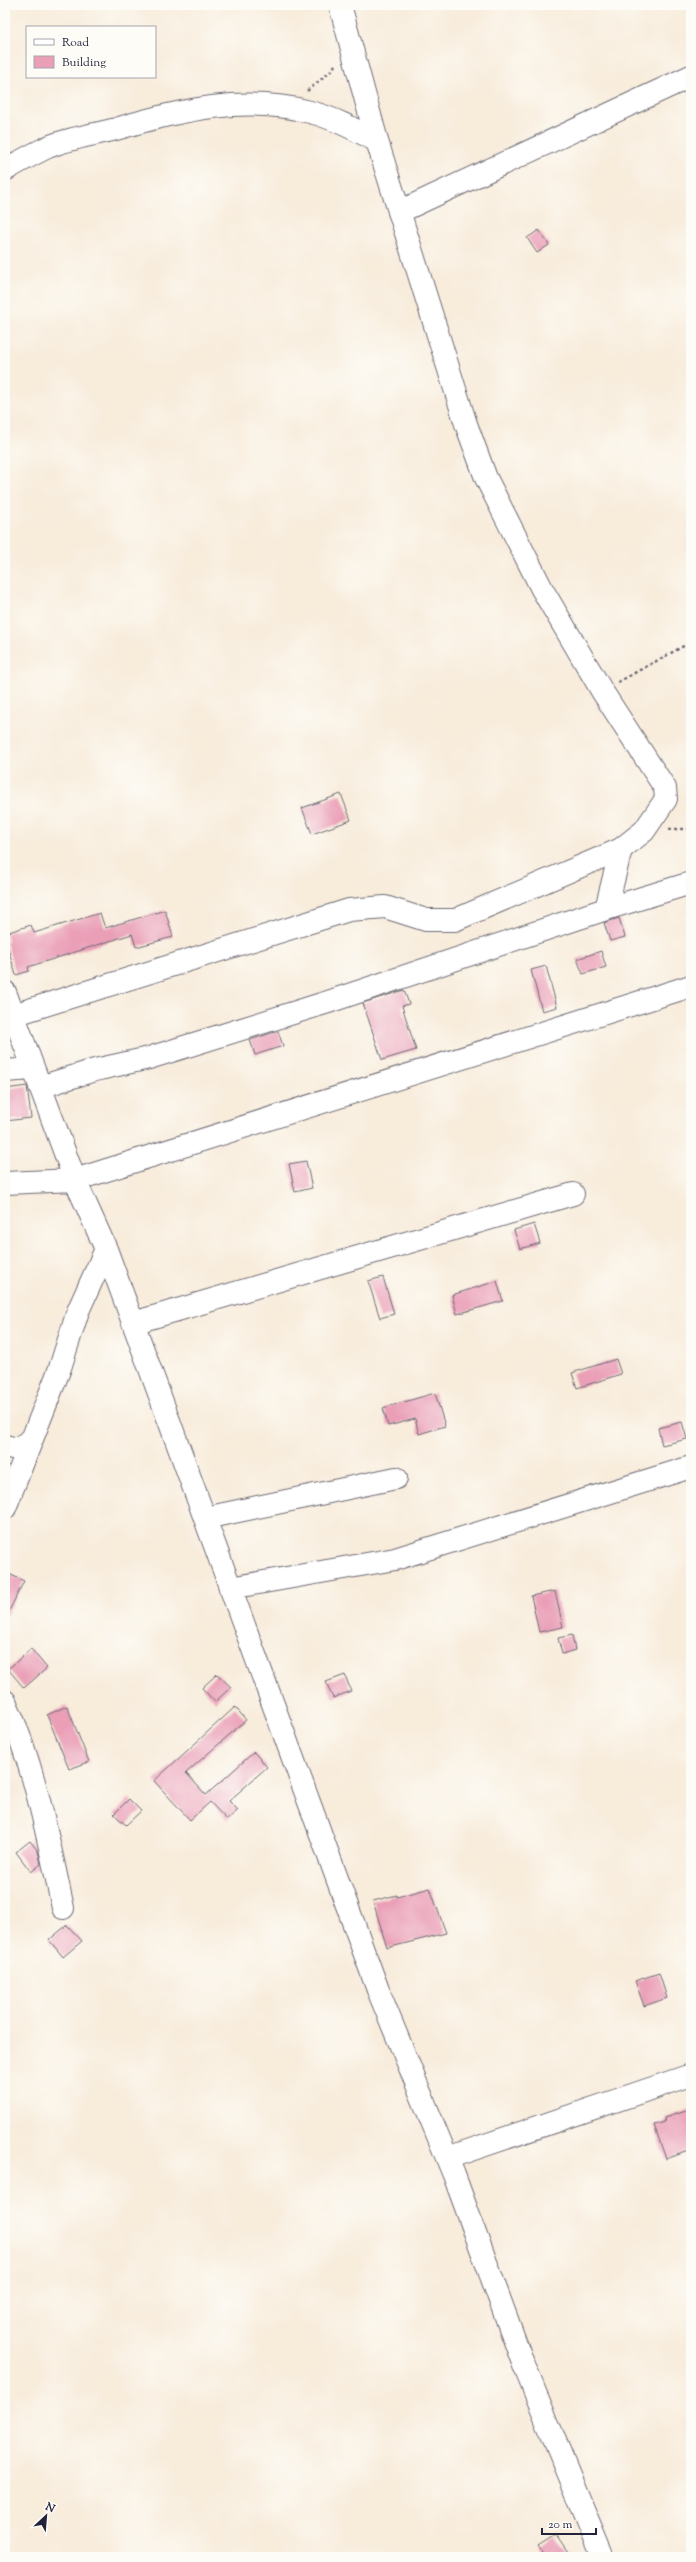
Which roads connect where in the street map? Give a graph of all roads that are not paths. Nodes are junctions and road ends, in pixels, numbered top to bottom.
1 (340, 5) edge
2 (691, 76) edge
3 (378, 141) junction
4 (5, 170) edge
5 (399, 212) junction
6 (621, 849) junction
7 (691, 883) edge
8 (606, 909) junction
9 (691, 986) edge
10 (5, 992) edge
11 (13, 1015) junction
12 (5, 1071) edge
13 (36, 1078) junction
14 (75, 1180) junction
15 (5, 1183) edge
16 (573, 1194) dead end
17 (106, 1249) junction
18 (134, 1323) junction
19 (32, 1439) junction
20 (5, 1446) edge
21 (691, 1468) edge
22 (396, 1478) dead end
23 (5, 1508) edge
24 (206, 1518) junction
25 (230, 1588) junction
26 (5, 1701) edge
27 (63, 1908) dead end
28 (691, 2075) edge
29 (447, 2158) junction
30 (592, 2529) junction
31 (586, 2557) edge
32 (603, 2557) edge

1 - 3 street
2 - 5 street
3 - 4 street
3 - 5 street
5 - 6 street
6 - 8 street
6 - 11 street
7 - 8 street
8 - 13 street
9 - 14 street
10 - 11 street
11 - 13 street
12 - 13 street
13 - 14 street
14 - 15 street
14 - 17 street
16 - 18 street
17 - 18 street
17 - 19 street
18 - 24 street
19 - 20 street
19 - 23 street
21 - 25 street
22 - 24 street
24 - 25 street
25 - 29 street
26 - 27 street
28 - 29 street
29 - 30 street
30 - 31 street
30 - 32 street

